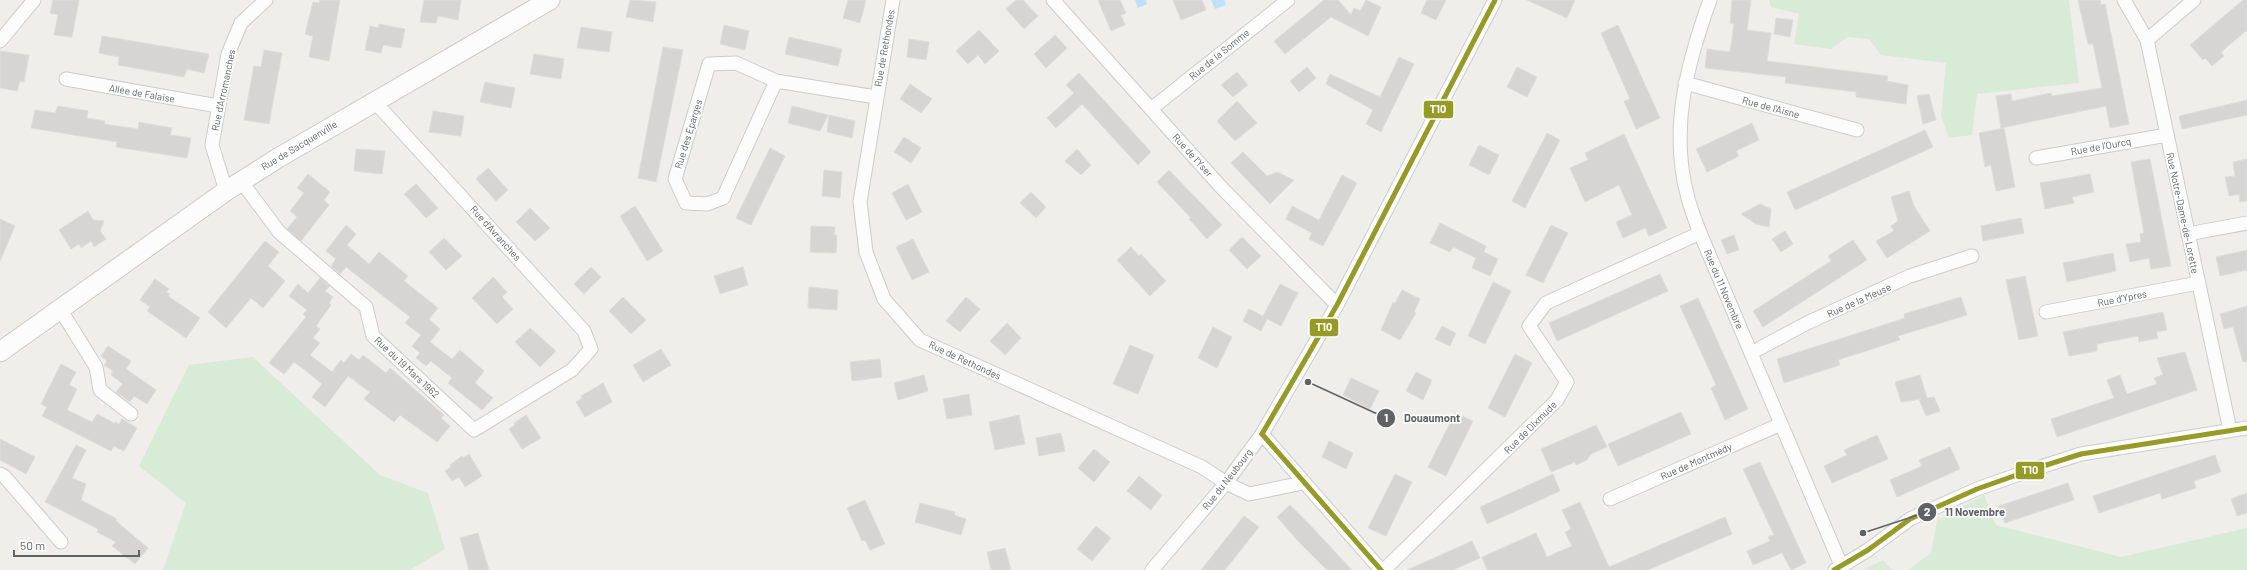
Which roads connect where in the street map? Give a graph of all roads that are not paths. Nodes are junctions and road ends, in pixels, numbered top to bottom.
1 (34, 0) edge
2 (266, 0) edge
3 (550, 0) edge
4 (893, 0) edge
5 (1053, 0) edge
6 (1288, 0) edge
7 (1495, 0) edge
8 (1710, 0) edge
9 (2124, 0) edge
10 (2194, 0) edge
11 (2147, 40) junction
12 (0, 42) edge
13 (66, 79) dead end
14 (776, 81) junction
15 (1685, 84) junction
16 (876, 97) junction
17 (374, 101) junction
18 (218, 106) junction
19 (1151, 109) junction
20 (1858, 130) dead end
21 (2167, 135) junction
22 (2036, 158) dead end
23 (234, 186) junction
24 (2247, 223) edge
25 (1700, 233) junction
26 (2188, 234) junction
27 (1972, 256) dead end
28 (2198, 283) junction
29 (1337, 305) junction
30 (60, 309) junction
31 (2046, 312) dead end
32 (0, 352) edge
33 (1751, 353) junction
34 (572, 370) joint
35 (131, 414) dead end
36 (1781, 424) junction
37 (2247, 428) edge
38 (2230, 430) junction
39 (1262, 434) junction
40 (0, 474) edge
41 (1226, 483) junction
42 (1303, 483) junction
43 (1610, 499) dead end
44 (60, 542) dead end
45 (1838, 568) edge
46 (1152, 570) edge
47 (1383, 570) edge

1 - 12 street
2 - 18 street, Rue d'Arromanches
3 - 17 street, Rue de Sacquenville
4 - 16 street, Rue de Rethondes
5 - 19 street, Rue de l'Yser
6 - 19 street, Rue de la Somme
7 - 29 street, Rue du Neubourg
8 - 15 street, Rue du 11 Novembre
9 - 11 street, Rue Notre-Dame-de-Lorette
10 - 11 street
11 - 21 street, Rue Notre-Dame-de-Lorette
13 - 18 street, Allée de Falaise
14 - 14 street, Rue des Eparges
14 - 16 street, Rue des Eparges
15 - 20 street, Rue de l'Aisne
15 - 25 street, Rue du 11 Novembre
16 - 41 street, Rue de Rethondes
17 - 23 street, Rue de Sacquenville
17 - 34 street, Rue d'Avranches
18 - 23 street, Rue d'Arromanches
19 - 29 street, Rue de l'Yser
21 - 22 street, Rue de l'Ourcq
21 - 26 street, Rue Notre-Dame-de-Lorette
23 - 30 street, Rue de Sacquenville
23 - 34 street, Rue du 19 Mars 1962
24 - 26 street
25 - 33 street, Rue du 11 Novembre
25 - 47 street, Rue de Dixmude
26 - 28 street, Rue Notre-Dame-de-Lorette
27 - 33 street, Rue de la Meuse
28 - 31 street, Rue d'Ypres
28 - 38 street, Rue Notre-Dame-de-Lorette
29 - 39 street, Rue du Neubourg
30 - 32 street, Rue de Sacquenville
30 - 35 street
33 - 36 street, Rue du 11 Novembre
36 - 43 street, Rue de Montmédy
36 - 45 street, Rue du 11 Novembre
37 - 38 street
38 - 45 street
39 - 41 street, Rue du Neubourg
39 - 42 street
40 - 44 street
41 - 42 street, Rue de Rethondes
41 - 46 street, Rue du Neubourg
42 - 47 street

